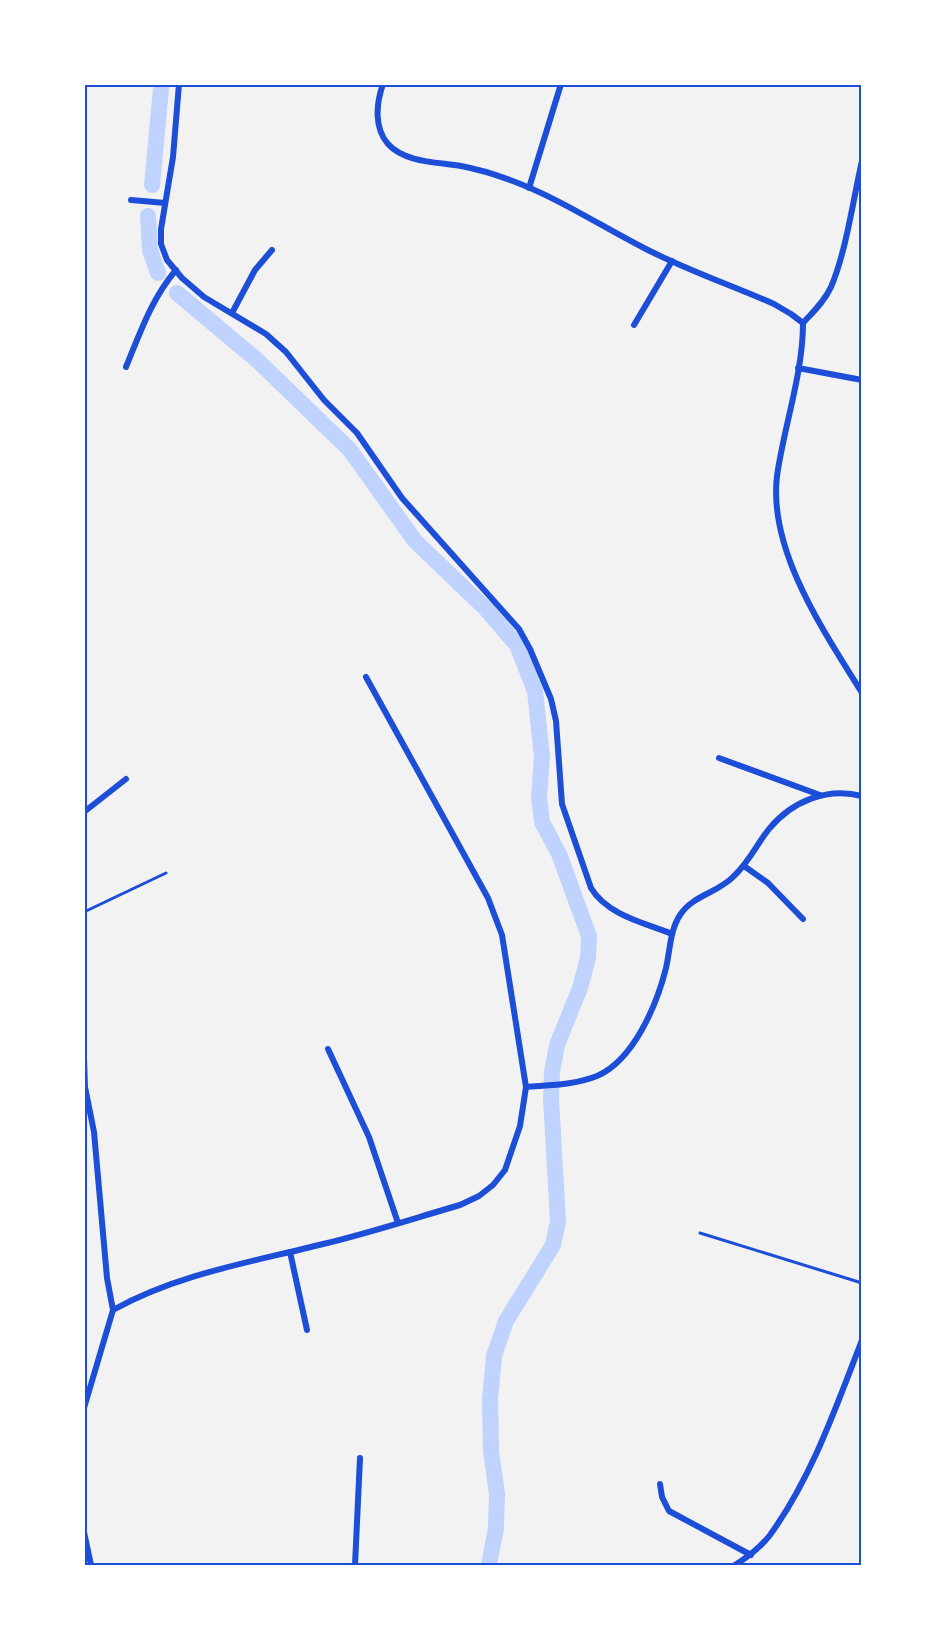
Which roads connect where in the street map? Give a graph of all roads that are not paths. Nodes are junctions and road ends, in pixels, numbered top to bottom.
1 (178, 84) edge
2 (383, 84) edge
3 (561, 84) edge
4 (862, 161) edge
5 (529, 188) junction
6 (131, 200) dead end
7 (165, 203) junction
8 (272, 250) dead end
9 (672, 261) junction
10 (176, 270) junction
11 (231, 314) junction
12 (802, 323) junction
13 (634, 325) dead end
14 (126, 367) dead end
15 (798, 368) junction
16 (862, 380) edge
17 (366, 678) dead end
18 (862, 693) edge
19 (719, 758) dead end
20 (126, 779) dead end
21 (820, 795) junction
22 (862, 796) edge
23 (84, 812) edge
24 (744, 866) junction
25 (803, 919) dead end
26 (672, 934) junction
27 (328, 1049) dead end
28 (84, 1058) edge
29 (526, 1087) junction
30 (398, 1223) junction
31 (290, 1252) junction
32 (113, 1310) junction
33 (307, 1330) dead end
34 (862, 1340) edge
35 (84, 1408) edge
36 (360, 1458) dead end
37 (660, 1484) dead end
38 (84, 1532) edge
39 (751, 1555) junction
40 (91, 1565) edge
41 (355, 1565) edge
42 (735, 1565) edge

1 - 7 street
2 - 5 street
3 - 5 street
4 - 12 street
5 - 9 street
6 - 7 street
7 - 10 street
8 - 11 street
9 - 12 street
9 - 13 street
10 - 11 street
10 - 14 street
11 - 26 street
12 - 15 street
15 - 16 street
15 - 18 street
17 - 29 street
19 - 21 street
20 - 23 street
21 - 22 street
21 - 24 street
24 - 25 street
24 - 26 street
26 - 29 street
27 - 30 street
28 - 32 street
29 - 30 street
30 - 31 street
31 - 32 street
31 - 33 street
32 - 35 street
34 - 39 street
36 - 41 street
37 - 39 street
38 - 40 street
39 - 42 street

